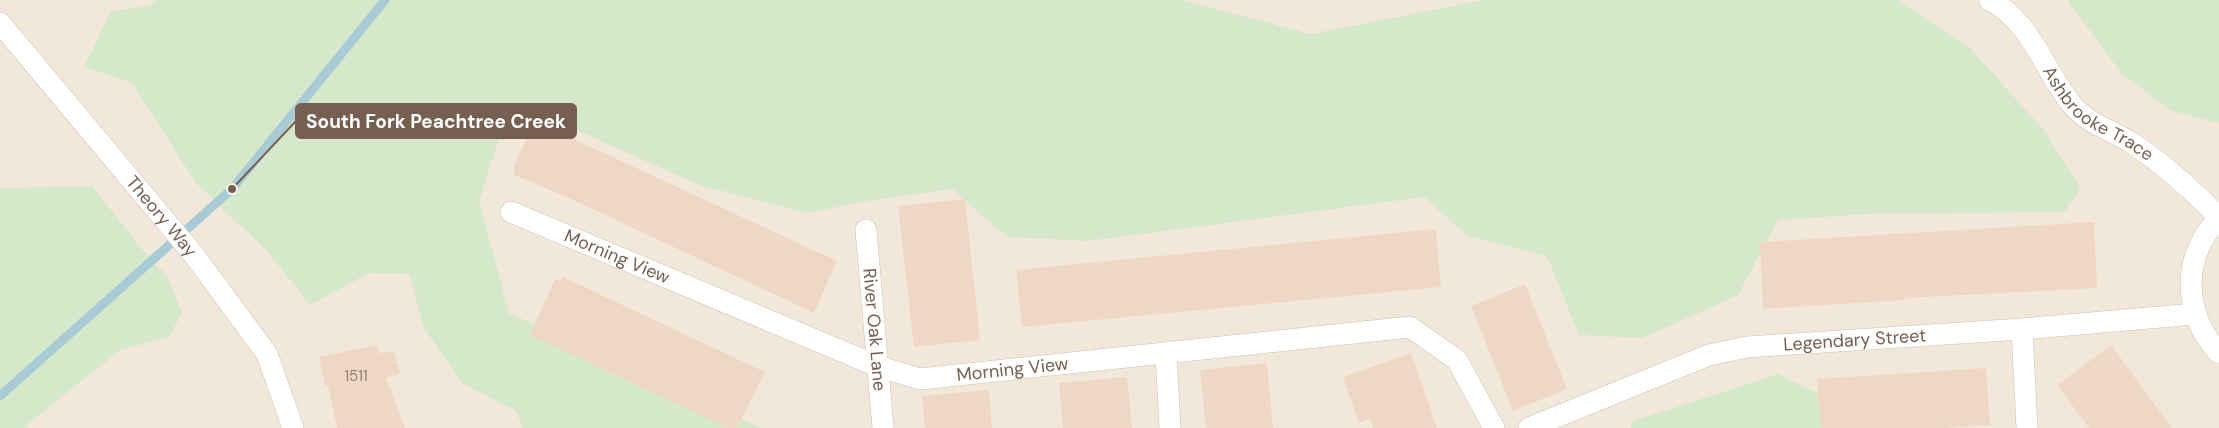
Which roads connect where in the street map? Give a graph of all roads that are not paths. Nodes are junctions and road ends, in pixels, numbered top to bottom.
1 (1990, 0) edge
2 (0, 23) edge
3 (511, 212) dead end
4 (2219, 217) edge
5 (866, 230) dead end
6 (2194, 314) junction
7 (2022, 329) junction
8 (1166, 353) junction
9 (2219, 353) edge
10 (877, 366) junction
11 (2029, 426) edge
12 (293, 428) edge
13 (883, 428) edge
14 (1170, 428) edge
15 (1494, 428) edge
16 (1529, 428) edge

1 - 4 street, Ashbrooke Trace
2 - 12 street, Theory Way
3 - 10 street, Morning View
4 - 6 street
5 - 10 street, River Oak Lane
6 - 7 street, Legendary Street
6 - 9 street
7 - 11 street
7 - 16 street, Legendary Street
8 - 10 street, Morning View
8 - 14 street
8 - 15 street, Morning View
10 - 13 street, River Oak Lane

